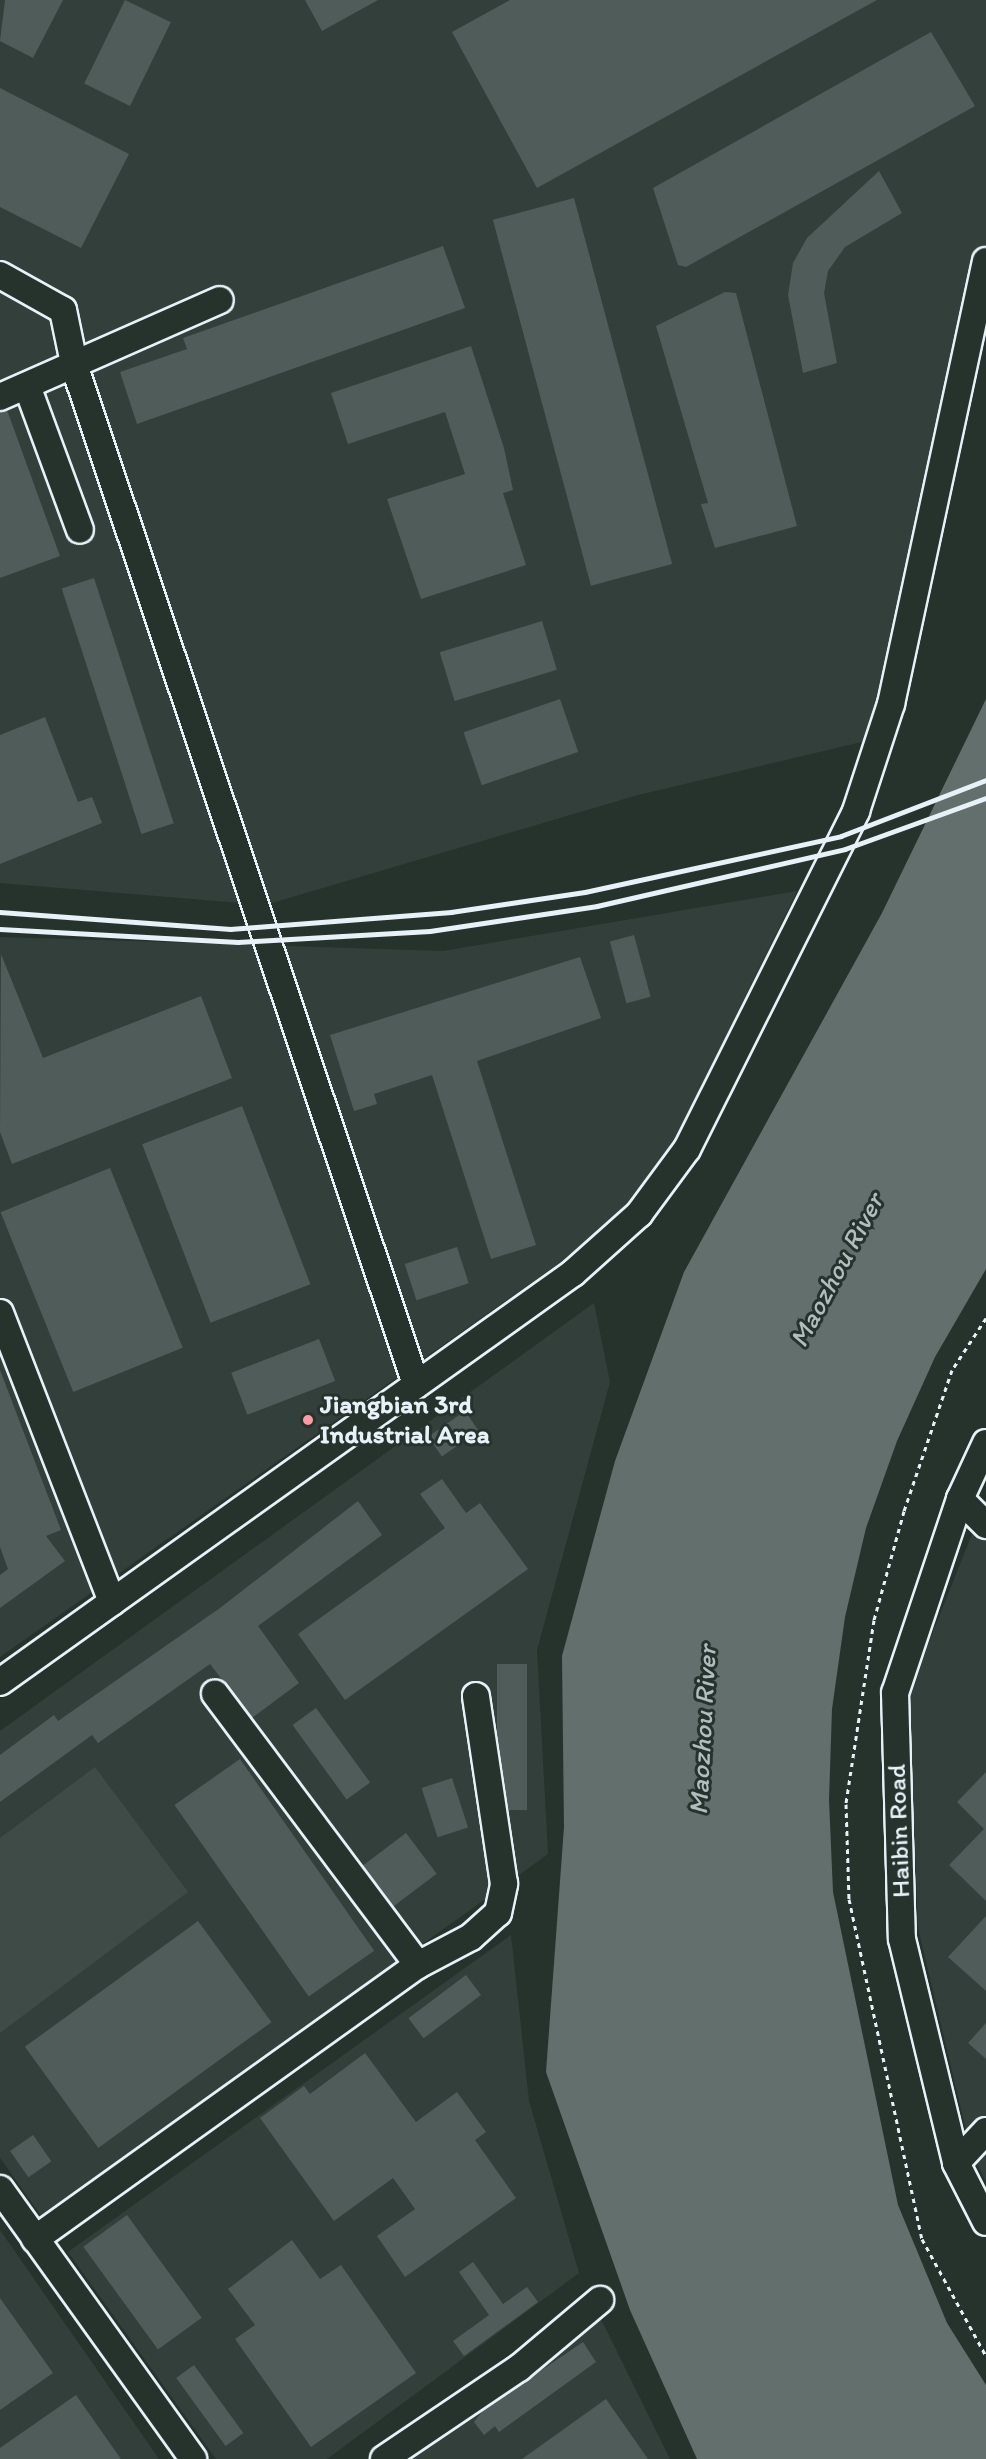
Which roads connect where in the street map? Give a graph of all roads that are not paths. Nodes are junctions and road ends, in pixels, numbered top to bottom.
1 (986, 261) edge
2 (0, 275) edge
3 (220, 300) dead end
4 (75, 368) junction
5 (27, 386) junction
6 (0, 396) edge
7 (80, 530) dead end
8 (0, 1313) edge
9 (416, 1384) junction
10 (986, 1443) edge
11 (960, 1499) junction
12 (986, 1525) edge
13 (112, 1602) junction
14 (0, 1682) edge
15 (215, 1694) dead end
16 (476, 1696) dead end
17 (418, 1965) junction
18 (986, 2131) edge
19 (956, 2163) junction
20 (0, 2189) edge
21 (986, 2222) edge
22 (35, 2239) junction
23 (600, 2300) dead end
24 (193, 2459) edge
25 (384, 2459) edge

1 - 9 street
2 - 4 street
3 - 4 street
4 - 5 street
4 - 9 street
5 - 6 street
5 - 7 street
8 - 13 street
9 - 13 street
10 - 11 street, Haibin Road
11 - 12 street
11 - 19 street, Haibin Road
13 - 14 street
15 - 17 street
16 - 17 street
17 - 22 street
18 - 19 street
19 - 21 street, Haibin Road
20 - 22 street
22 - 24 street
23 - 25 street

